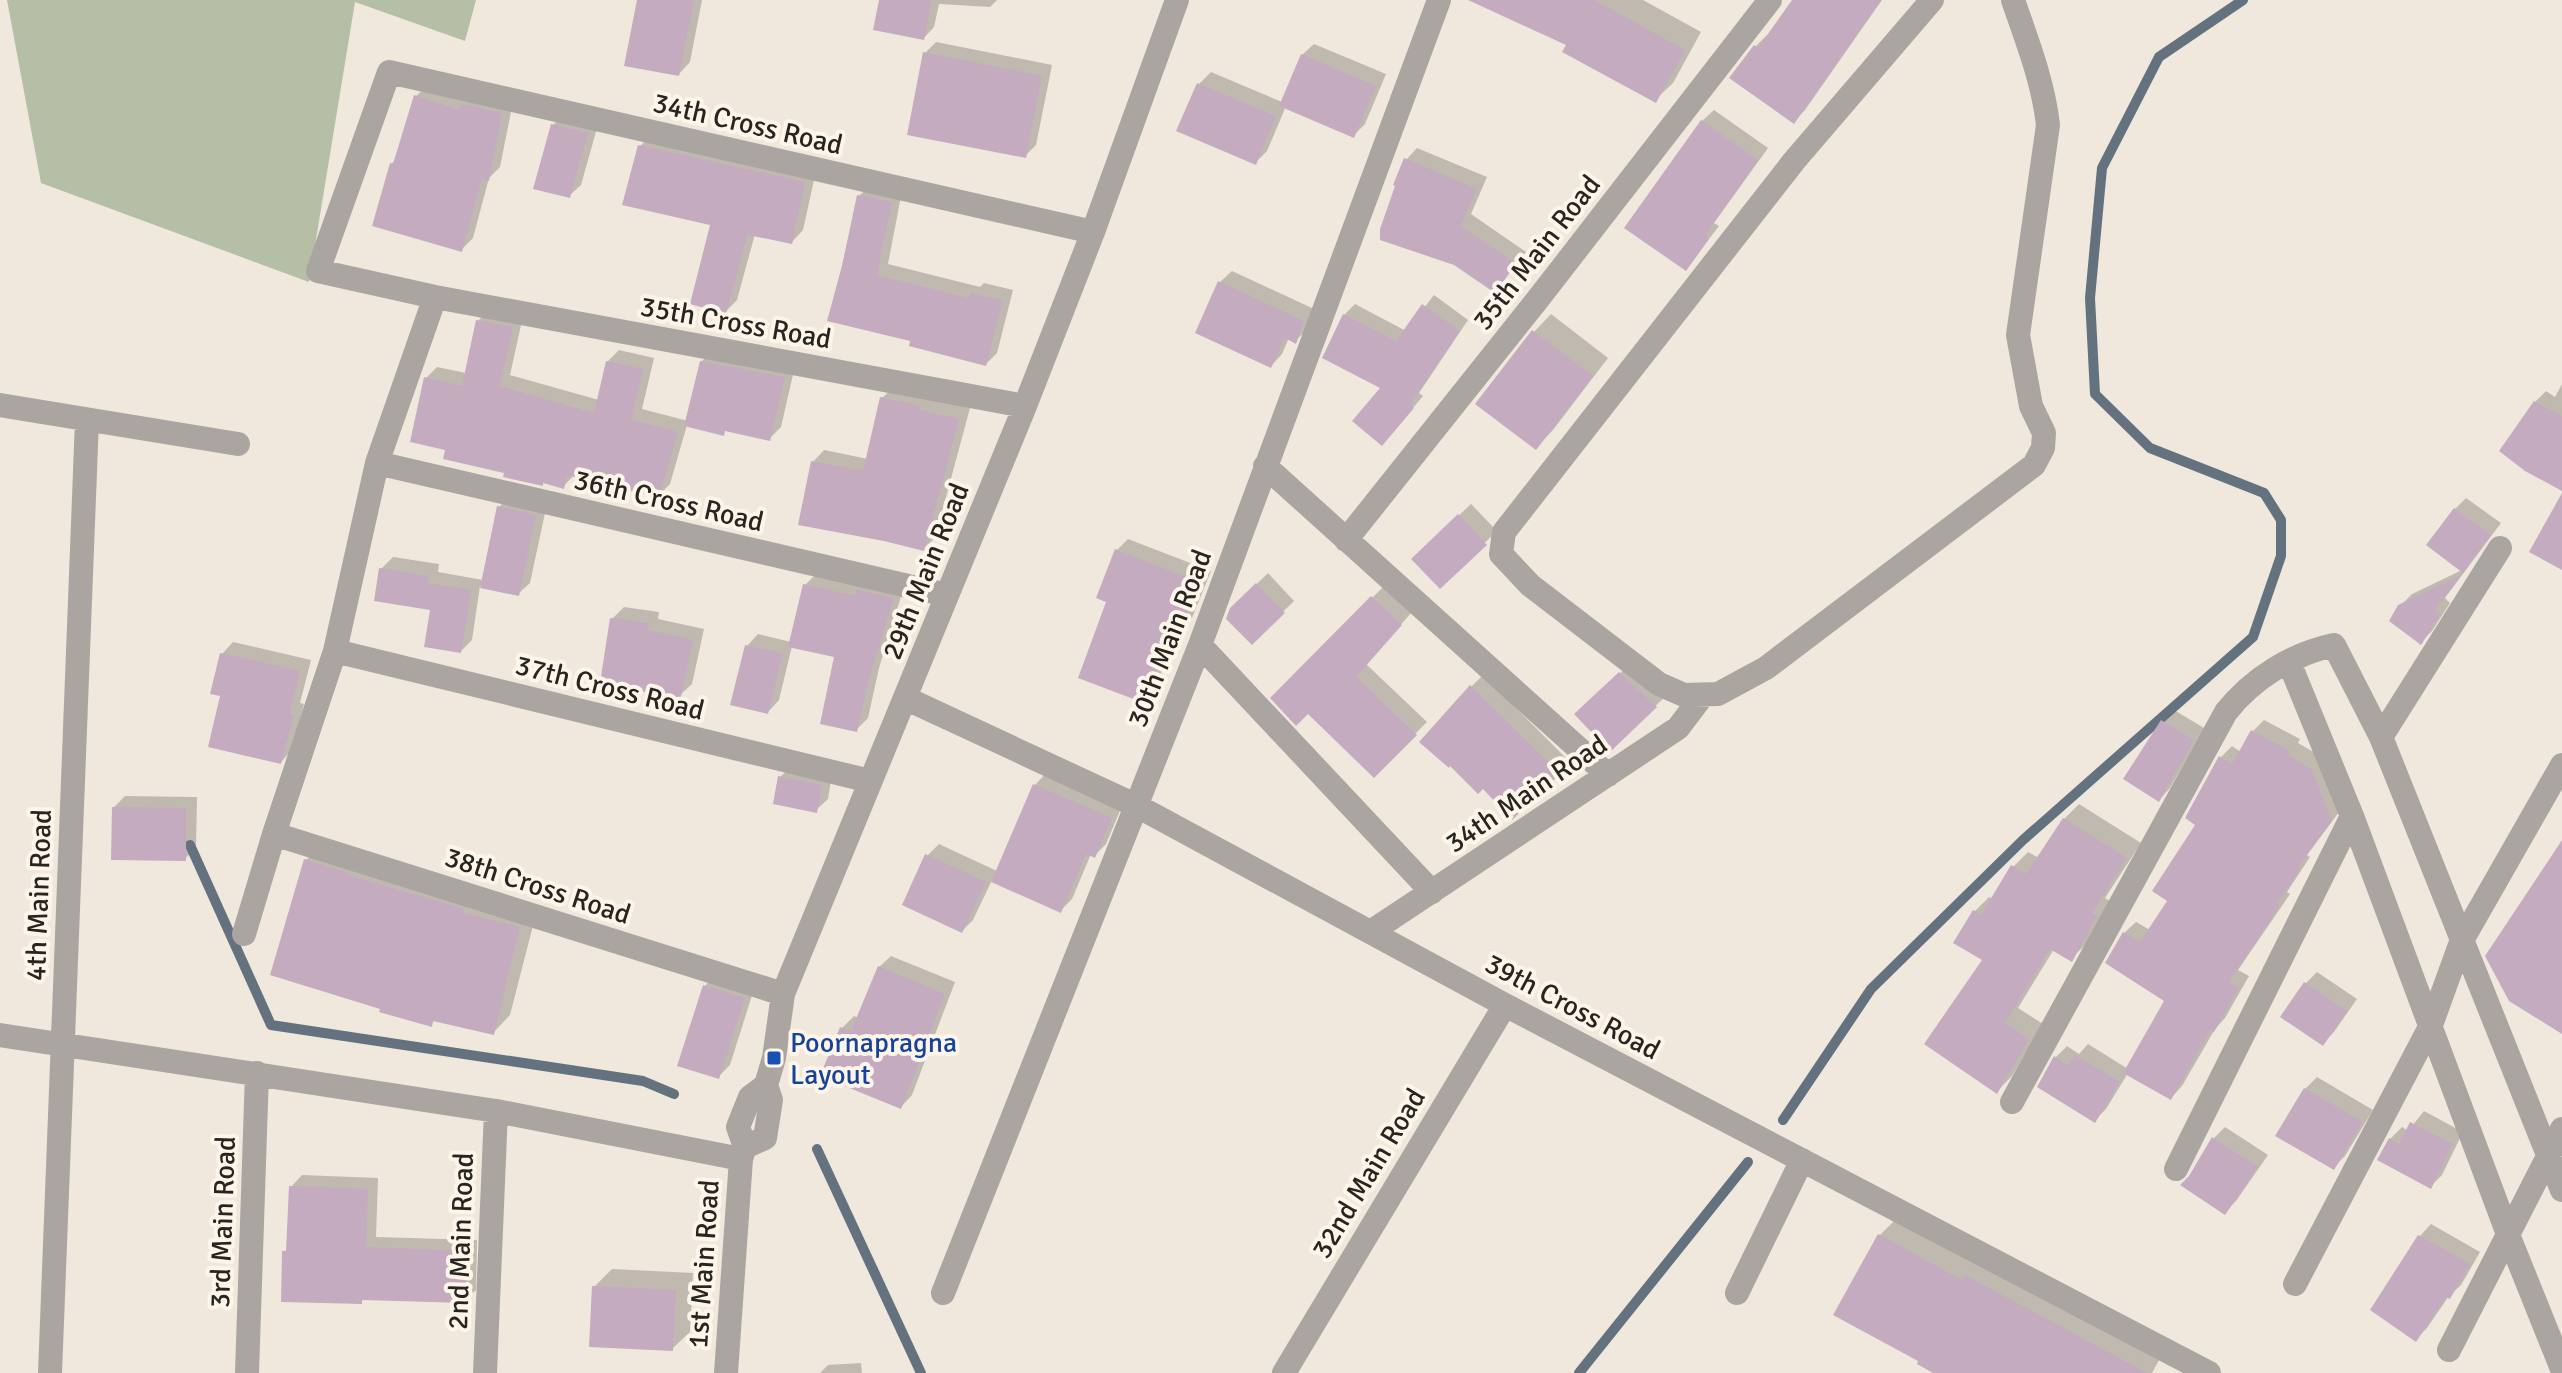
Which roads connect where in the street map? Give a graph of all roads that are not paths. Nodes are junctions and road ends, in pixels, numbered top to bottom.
1 (1177, 0) edge
2 (1439, 0) edge
3 (1770, 0) edge
4 (1932, 0) edge
5 (2013, 0) edge
6 (389, 72) joint
7 (1093, 232) junction
8 (435, 297) junction
9 (0, 405) edge
10 (1025, 406) junction
11 (87, 420) junction
12 (238, 444) dead end
13 (377, 463) junction
14 (1265, 466) junction
15 (1346, 540) junction
16 (2500, 548) dead end
17 (947, 595) junction
18 (1200, 645) junction
19 (335, 651) junction
20 (2289, 662) junction
21 (1703, 695) junction
22 (905, 698) junction
23 (2381, 737) junction
24 (2562, 765) edge
25 (1608, 775) junction
26 (870, 781) junction
27 (1137, 806) junction
28 (2352, 816) junction
29 (274, 834) junction
30 (1432, 892) junction
31 (244, 934) dead end
32 (1382, 936) junction
33 (2461, 942) junction
34 (783, 994) junction
35 (1505, 1005) junction
36 (2431, 1025) junction
37 (0, 1035) edge
38 (63, 1045) junction
39 (257, 1073) junction
40 (2012, 1102) dead end
41 (496, 1111) junction
42 (2562, 1129) edge
43 (743, 1153) junction
44 (2548, 1155) junction
45 (1802, 1160) junction
46 (2176, 1169) dead end
47 (2562, 1190) edge
48 (2509, 1237) junction
49 (2295, 1284) dead end
50 (943, 1293) dead end
51 (1737, 1293) dead end
52 (2449, 1350) dead end
53 (2562, 1369) edge
54 (50, 1373) edge
55 (247, 1373) edge
56 (485, 1373) edge
57 (726, 1373) edge
58 (1284, 1373) edge
59 (2209, 1373) edge

1 - 7 street, 29th Main Road
2 - 14 street, 30th Main Road
3 - 15 street, 35th Main Road
4 - 21 street
5 - 21 street
6 - 7 street, 34th Cross Road
6 - 8 street, 35th Cross Road
7 - 10 street, 29th Main Road
8 - 10 street, 35th Cross Road
8 - 13 street
9 - 11 street
10 - 17 street, 29th Main Road
11 - 12 street
11 - 38 street, 4th Main Road
13 - 17 street, 36th Cross Road
13 - 19 street
14 - 15 street
14 - 18 street, 30th Main Road
15 - 25 street
16 - 23 street
17 - 22 street, 29th Main Road
18 - 27 street, 30th Main Road
18 - 30 street
19 - 26 street, 37th Cross Road
19 - 29 street
20 - 23 street
20 - 28 street
20 - 40 street
21 - 25 street, 34th Main Road
22 - 26 street, 29th Main Road
22 - 27 street, 39th Cross Road
23 - 33 street
24 - 33 street
25 - 30 street, 34th Main Road
26 - 34 street, 29th Main Road
27 - 32 street, 39th Cross Road
27 - 50 street, 30th Main Road
28 - 36 street
28 - 46 street
29 - 31 street
29 - 34 street, 38th Cross Road
30 - 32 street, 34th Main Road
32 - 35 street, 39th Cross Road
33 - 36 street
33 - 44 street
34 - 43 street, 29th Main Road
35 - 45 street, 39th Cross Road
35 - 58 street, 32nd Main Road
36 - 48 street
36 - 49 street
37 - 38 street
38 - 39 street
38 - 54 street, 4th Main Road
39 - 41 street
39 - 55 street, 3rd Main Road
41 - 43 street
41 - 56 street, 2nd Main Road
42 - 44 street
43 - 57 street, 1st Main Road
44 - 47 street
44 - 48 street
45 - 51 street
45 - 59 street, 39th Cross Road
48 - 52 street
48 - 53 street

